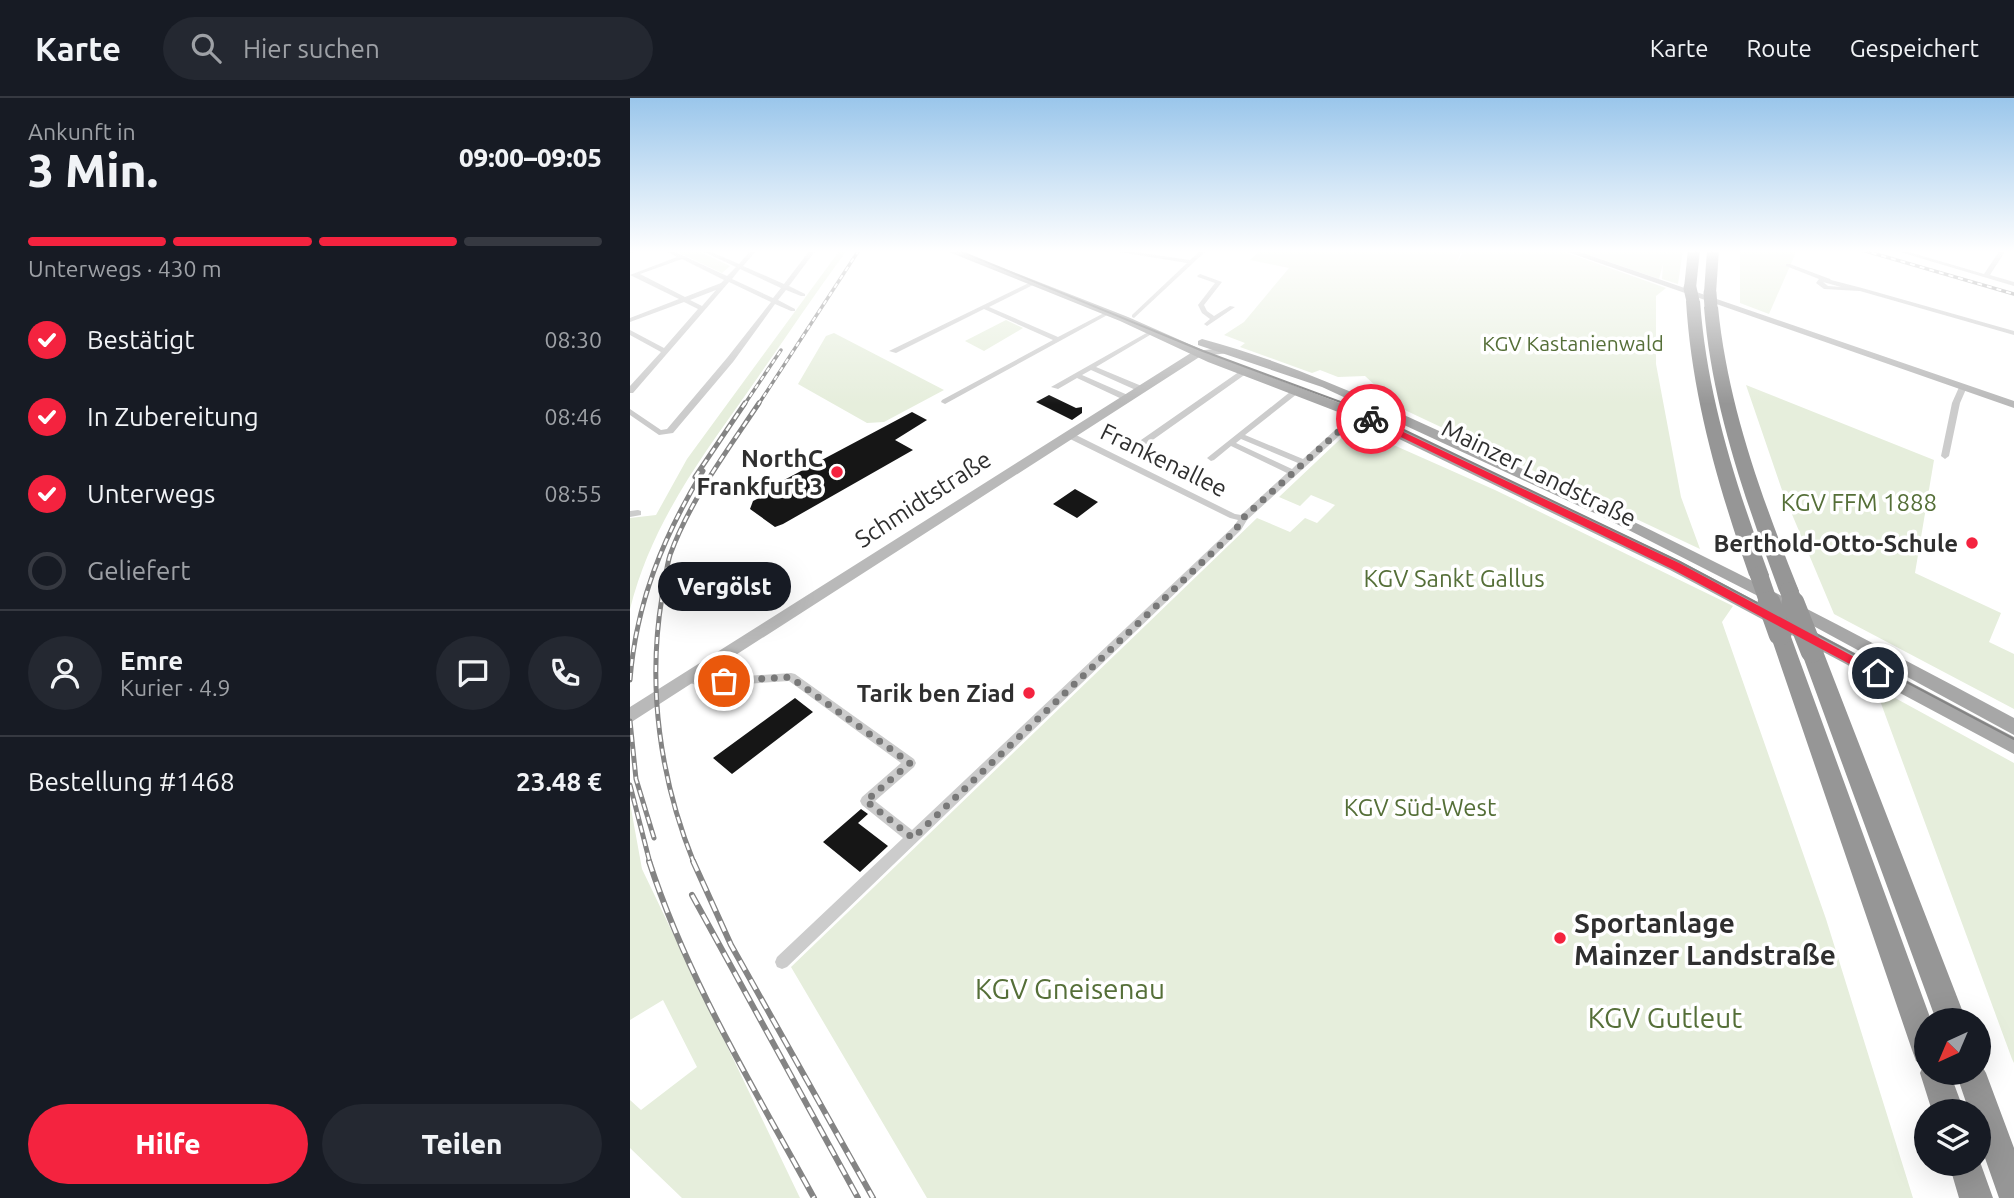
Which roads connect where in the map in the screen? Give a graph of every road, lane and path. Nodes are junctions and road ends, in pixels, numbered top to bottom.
1 (679, 301) edge
2 (689, 301) edge
3 (710, 301) edge
4 (772, 301) edge
5 (776, 301) edge
6 (995, 301) edge
7 (1080, 301) edge
8 (1097, 301) edge
9 (1149, 301) edge
10 (1205, 301) edge
11 (1688, 301) edge
12 (1710, 301) edge
13 (1714, 301) edge
14 (1903, 301) edge
15 (984, 307) junction
16 (1232, 307) dead end
17 (703, 309) junction
18 (793, 310) dead end
19 (1108, 313) junction
20 (1134, 316) junction
21 (630, 320) edge
22 (630, 332) edge
23 (1152, 332) junction
24 (2014, 333) edge
25 (1192, 339) junction
26 (1059, 340) junction
27 (1178, 344) junction
28 (893, 351) dead end
29 (1226, 351) junction
30 (666, 352) junction
31 (1198, 353) junction
32 (1184, 361) junction
33 (1091, 366) junction
34 (1246, 371) junction
35 (1077, 375) junction
36 (1055, 387) dead end
37 (1963, 387) junction
38 (1141, 389) junction
39 (1298, 390) junction
40 (630, 391) edge
41 (1127, 398) junction
42 (945, 402) dead end
43 (2014, 405) edge
44 (632, 415) edge
45 (1347, 416) junction
46 (1069, 435) junction
47 (1241, 436) junction
48 (1144, 442) dead end
49 (1230, 443) junction
50 (1945, 456) dead end
51 (1212, 458) dead end
52 (1305, 463) junction
53 (1294, 473) junction
54 (1243, 518) junction
55 (688, 678) junction
56 (630, 716) edge
57 (2014, 727) edge
58 (2014, 746) edge
59 (913, 838) junction
60 (782, 962) dead end
61 (1946, 1008) edge
62 (1914, 1013) edge
63 (1975, 1085) edge
64 (1969, 1176) edge
65 (2014, 1194) edge
66 (1976, 1198) edge

1 - 21 street
2 - 17 street
3 - 17 street
4 - 44 street
5 - 18 street
6 - 15 street
7 - 19 main road, Mainzer Landstraße
8 - 20 main road, Mainzer Landstraße
9 - 20 street
10 - 16 street
11 - 62 highway, bridge
12 - 61 highway, bridge
13 - 37 main road
14 - 24 street
15 - 26 street
15 - 28 street
17 - 30 street
19 - 23 main road, Mainzer Landstraße
19 - 26 street
20 - 25 main road, Mainzer Landstraße
22 - 30 street
23 - 27 main road, Mainzer Landstraße
23 - 33 street
25 - 29 main road, Mainzer Landstraße
25 - 31 main road
26 - 42 street
27 - 31 main road, Mainzer Landstraße
27 - 32 main road
29 - 31 main road, Schmidtstraße
29 - 57 main road, Mainzer Landstraße
30 - 40 street
31 - 32 main road, Schmidtstraße
31 - 34 main road, Mainzer Landstraße
32 - 38 main road, Schmidtstraße
33 - 35 street
33 - 38 street
34 - 39 main road, Mainzer Landstraße
34 - 48 street
35 - 36 street
35 - 41 street
37 - 43 main road
37 - 50 street
38 - 41 main road, Schmidtstraße
39 - 45 main road, Mainzer Landstraße
39 - 47 street
41 - 46 main road, Schmidtstraße
45 - 52 street
45 - 58 main road, Mainzer Landstraße
46 - 54 street, Frankenallee
46 - 55 main road, Schmidtstraße
47 - 49 street
47 - 52 street
49 - 51 street
49 - 53 street
52 - 53 street
53 - 54 street
54 - 59 street
55 - 56 main road, Schmidtstraße
55 - 59 street
59 - 60 street
63 - 65 highway
64 - 66 highway

